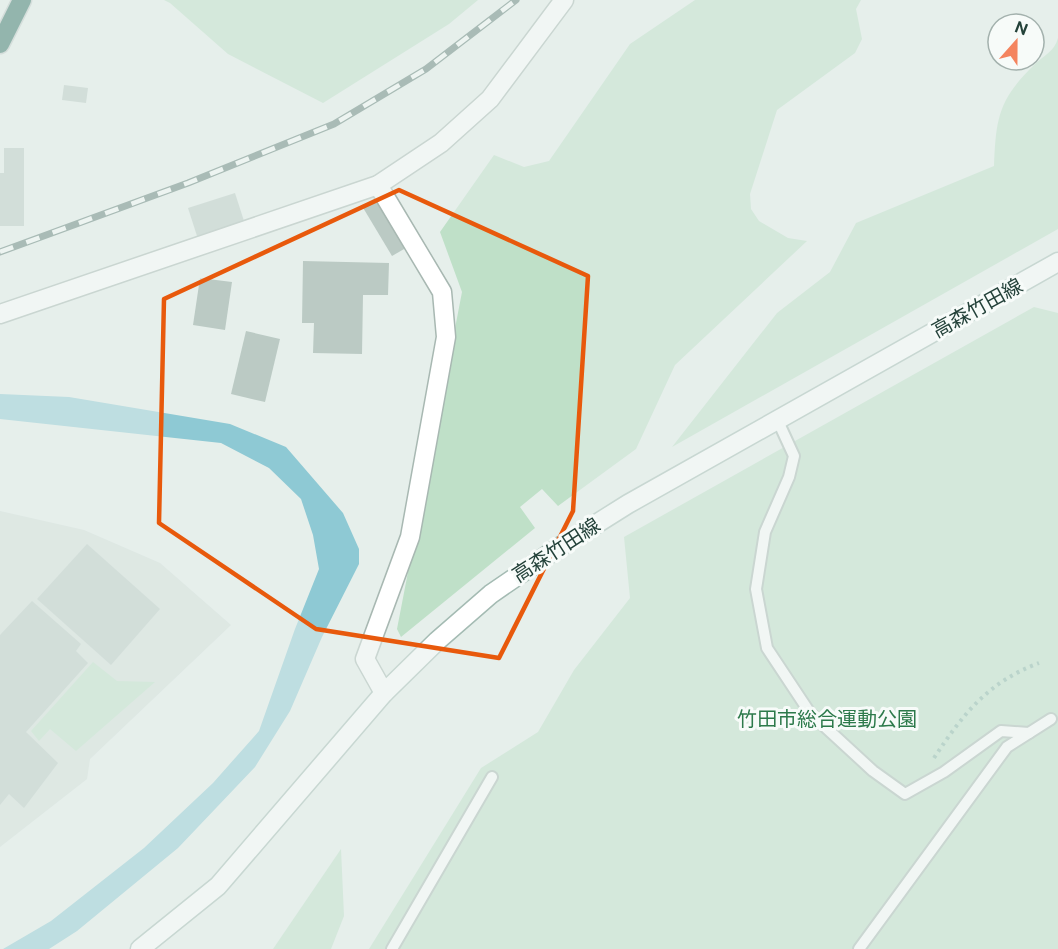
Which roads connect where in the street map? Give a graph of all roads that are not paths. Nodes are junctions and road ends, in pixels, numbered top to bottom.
1 (22, 0) edge
2 (564, 0) edge
3 (0, 44) edge
4 (378, 185) junction
5 (1058, 262) edge
6 (0, 314) edge
7 (777, 419) junction
8 (384, 693) junction
9 (1051, 719) dead end
10 (1029, 733) junction
11 (492, 777) dead end
12 (140, 949) edge
13 (392, 949) edge
14 (859, 949) edge

1 - 3 highway
2 - 4 street
4 - 6 street
4 - 8 street
5 - 7 street, 高森竹田線
7 - 8 street, 高森竹田線
7 - 10 lane
8 - 12 street, 高森竹田線
9 - 10 lane
10 - 14 lane
11 - 13 lane

